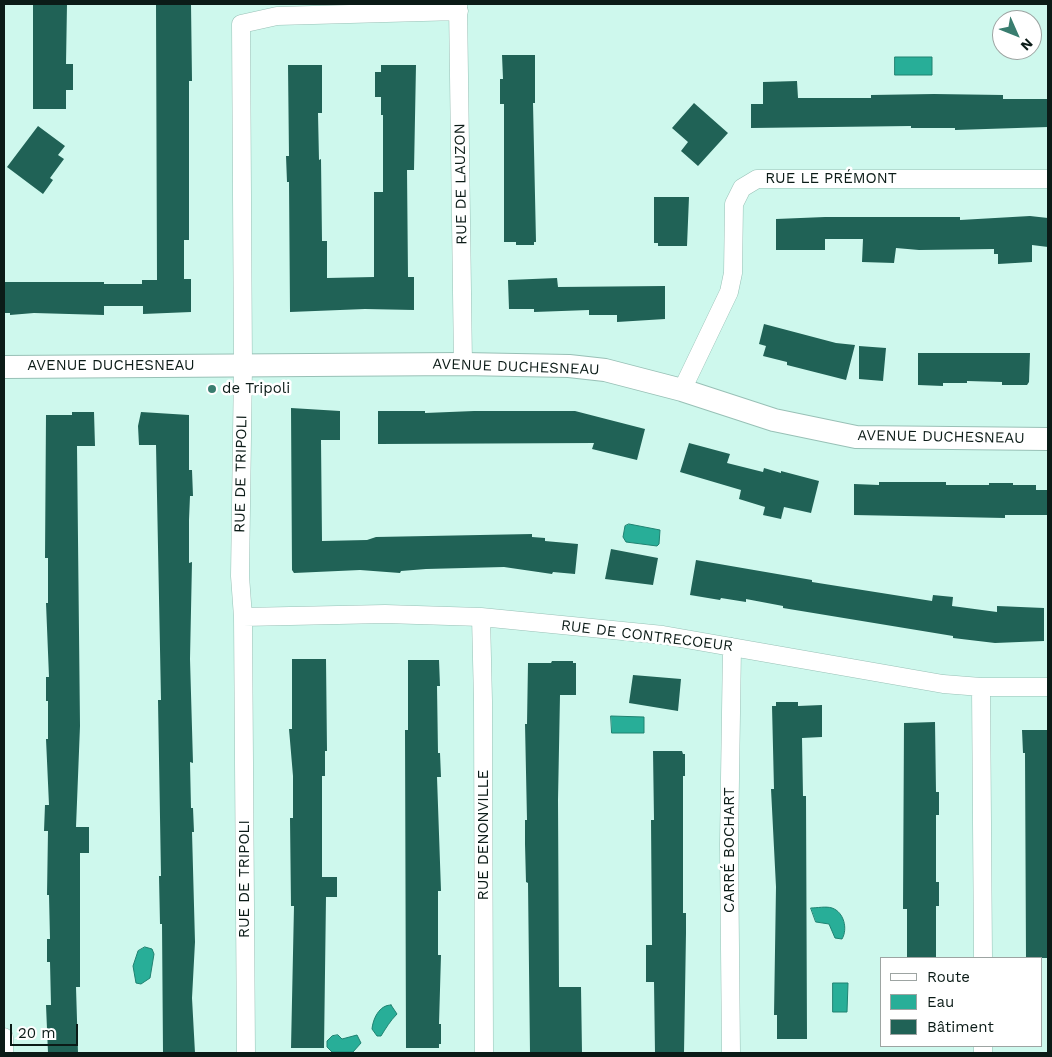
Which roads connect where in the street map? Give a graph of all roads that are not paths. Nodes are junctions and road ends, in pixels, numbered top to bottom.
1 (458, 7) edge
2 (1048, 179) edge
3 (464, 364) junction
4 (243, 366) junction
5 (4, 367) edge
6 (682, 390) junction
7 (1048, 439) edge
8 (243, 617) junction
9 (481, 617) junction
10 (732, 646) junction
11 (981, 687) junction
12 (1048, 687) edge
13 (983, 957) edge
14 (4, 1036) edge
15 (4, 1053) edge
16 (246, 1053) edge
17 (484, 1053) edge
18 (731, 1053) edge

1 - 3 street, RUE DE LAUZON
1 - 4 street, RUE DE TRIPOLI
2 - 6 street, RUE LE PRÉMONT
3 - 4 street, AVENUE DUCHESNEAU
3 - 6 street, AVENUE DUCHESNEAU
4 - 5 street, AVENUE DUCHESNEAU
4 - 8 street, RUE DE TRIPOLI
6 - 7 street, AVENUE DUCHESNEAU
8 - 9 street, RUE DE CONTRECOEUR
8 - 16 street, RUE DE TRIPOLI
9 - 10 street, RUE DE CONTRECOEUR
9 - 17 street, RUE DENONVILLE
10 - 11 street, RUE DE CONTRECOEUR
10 - 18 street, CARRÉ BOCHART
11 - 12 street, RUE DE CONTRECOEUR
11 - 13 street
14 - 15 street

